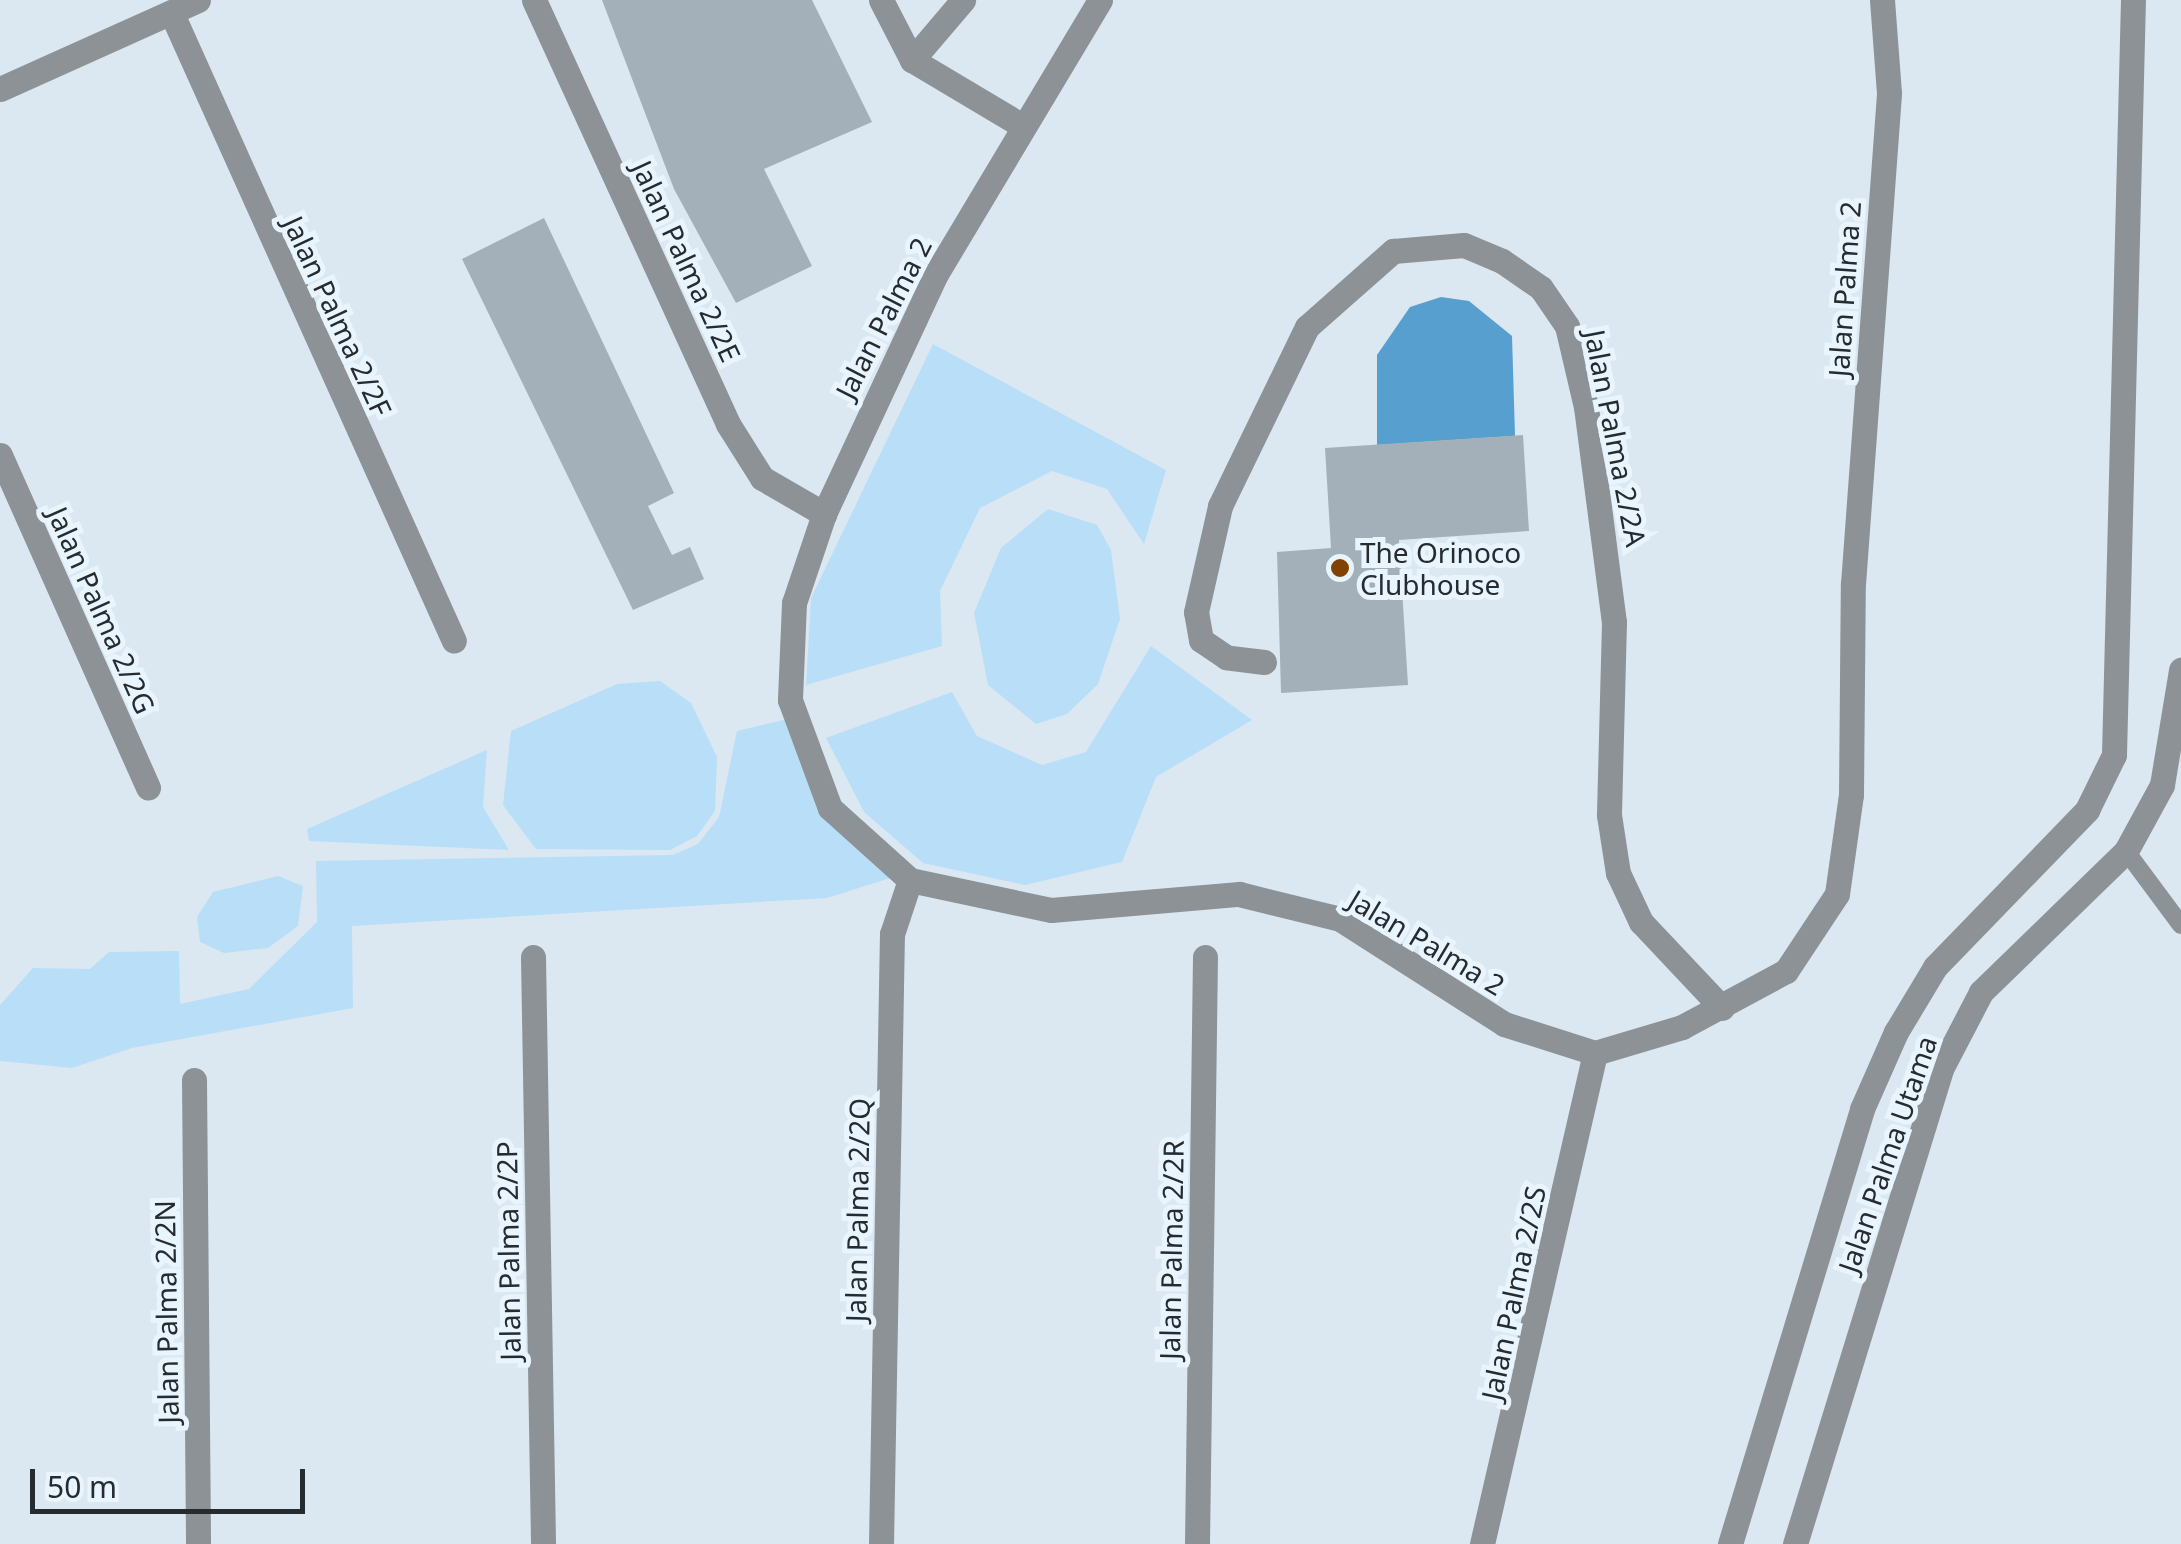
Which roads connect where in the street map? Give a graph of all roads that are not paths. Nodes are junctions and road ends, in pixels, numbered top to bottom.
1 (198, 0) edge
2 (534, 0) edge
3 (881, 0) edge
4 (963, 0) edge
5 (1100, 0) edge
6 (1882, 0) edge
7 (2133, 0) edge
8 (172, 14) junction
9 (912, 60) junction
10 (0, 89) edge
11 (1021, 124) junction
12 (0, 455) edge
13 (824, 514) junction
14 (454, 641) dead end
15 (1264, 662) dead end
16 (2181, 670) edge
17 (148, 788) dead end
18 (2126, 851) junction
19 (910, 880) junction
20 (2181, 925) edge
21 (1206, 956) dead end
22 (533, 958) dead end
23 (1722, 1008) junction
24 (1596, 1052) junction
25 (194, 1080) dead end
26 (198, 1544) edge
27 (543, 1544) edge
28 (881, 1544) edge
29 (1198, 1544) edge
30 (1482, 1544) edge
31 (1730, 1544) edge
32 (1795, 1544) edge

1 - 8 street
2 - 13 street, Jalan Palma 2/2E
3 - 9 street
4 - 9 street
5 - 11 street, Jalan Palma 2
6 - 23 street, Jalan Palma 2
7 - 31 street
8 - 10 street
8 - 14 street, Jalan Palma 2/2F
9 - 11 street
11 - 13 street, Jalan Palma 2
12 - 17 street, Jalan Palma 2/2G
13 - 19 street, Jalan Palma 2
15 - 23 street, Jalan Palma 2/2A
16 - 18 street, Jalan Palma Utama
18 - 20 lane
18 - 32 street, Jalan Palma Utama
19 - 24 street, Jalan Palma 2
19 - 28 street, Jalan Palma 2/2Q
21 - 29 street, Jalan Palma 2/2R
22 - 27 street, Jalan Palma 2/2P
23 - 24 street, Jalan Palma 2
24 - 30 street, Jalan Palma 2/2S
25 - 26 street, Jalan Palma 2/2N

